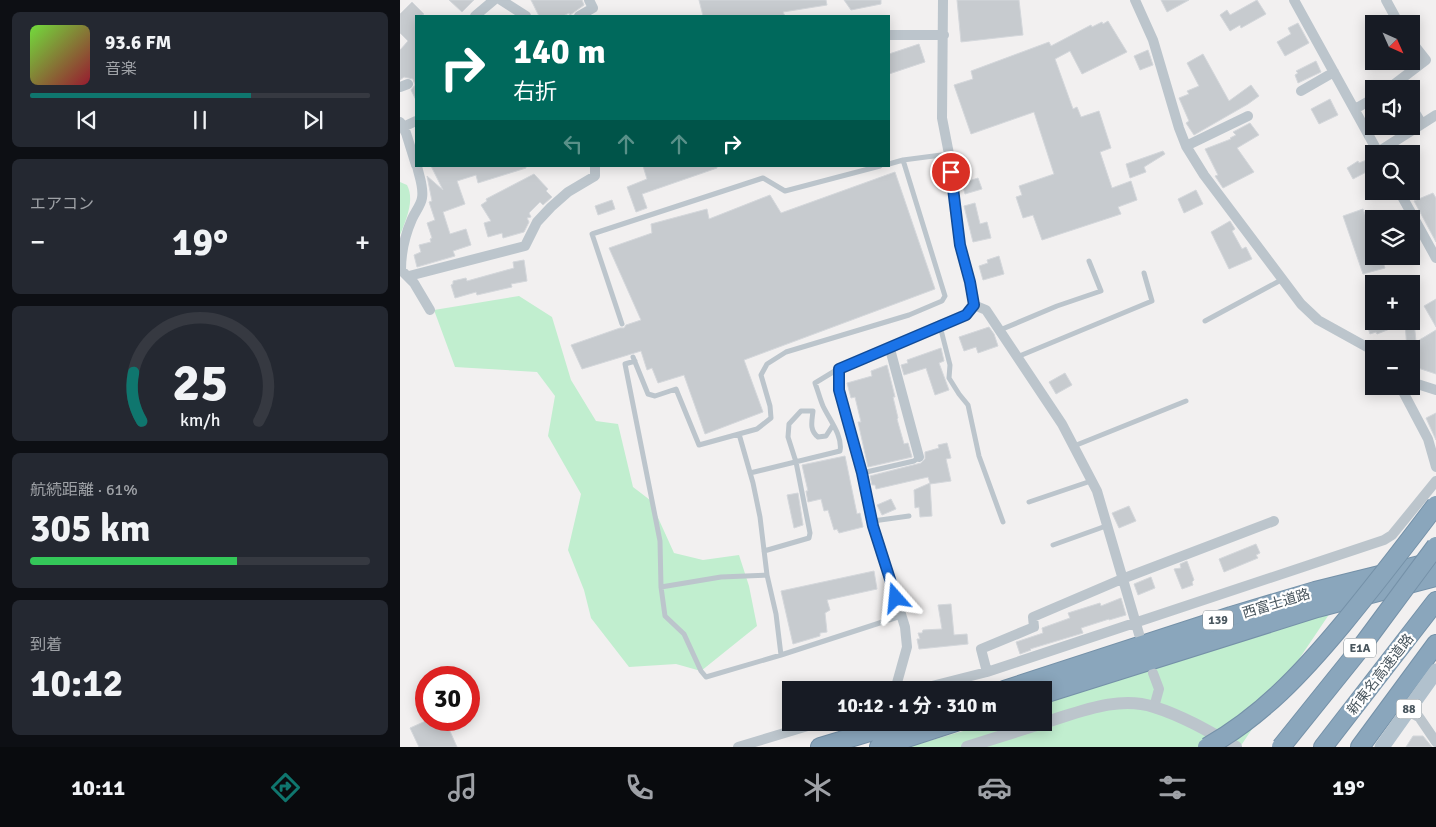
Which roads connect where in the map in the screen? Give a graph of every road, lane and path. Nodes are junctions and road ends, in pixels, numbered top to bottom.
1 (494, 0) edge
2 (501, 0) edge
3 (589, 0) edge
4 (943, 0) edge
5 (1135, 0) edge
6 (1294, 0) edge
7 (1386, 0) edge
8 (476, 15) edge
9 (524, 15) edge
10 (581, 15) edge
11 (1394, 15) edge
12 (890, 35) edge
13 (944, 35) junction
14 (1420, 49) edge
15 (1431, 58) edge
16 (1334, 72) junction
17 (1404, 80) edge
18 (1301, 91) dead end
19 (1365, 103) edge
20 (1355, 109) junction
21 (1436, 115) edge
22 (1248, 116) dead end
23 (415, 121) edge
24 (1420, 121) edge
25 (401, 124) edge
26 (1422, 124) junction
27 (1374, 145) edge
28 (1390, 145) edge
29 (1186, 146) junction
30 (949, 154) junction
31 (415, 158) edge
32 (903, 160) junction
33 (890, 164) edge
34 (418, 167) edge
35 (595, 167) edge
36 (876, 167) edge
37 (1404, 200) edge
38 (1436, 258) edge
39 (1089, 261) dead end
40 (1144, 273) dead end
41 (410, 276) junction
42 (1283, 279) junction
43 (974, 305) junction
44 (430, 310) dead end
45 (1205, 321) dead end
46 (622, 324) dead end
47 (940, 326) junction
48 (1000, 330) junction
49 (1365, 346) edge
50 (890, 348) junction
51 (1017, 357) junction
52 (839, 369) junction
53 (1420, 385) edge
54 (1436, 390) edge
55 (1405, 395) edge
56 (1186, 401) dead end
57 (823, 407) junction
58 (813, 411) junction
59 (833, 425) junction
60 (739, 434) junction
61 (1074, 446) junction
62 (919, 456) joint
63 (796, 462) junction
64 (1436, 467) edge
65 (750, 472) junction
66 (862, 473) junction
67 (1091, 481) junction
68 (1436, 481) edge
69 (1030, 502) dead end
70 (1436, 505) edge
71 (909, 516) dead end
72 (872, 522) junction
73 (1004, 522) dead end
74 (1274, 522) dead end
75 (1106, 526) junction
76 (1053, 545) dead end
77 (1436, 546) edge
78 (764, 551) junction
79 (1436, 561) edge
80 (768, 575) junction
81 (1436, 577) edge
82 (1122, 579) junction
83 (661, 587) junction
84 (1436, 601) edge
85 (902, 615) junction
86 (1135, 622) junction
87 (1139, 634) dead end
88 (1436, 644) edge
89 (781, 655) junction
90 (1436, 671) edge
91 (987, 672) junction
92 (1152, 673) dead end
93 (898, 681) edge
94 (952, 681) edge
95 (1032, 681) edge
96 (1052, 691) edge
97 (1154, 706) junction
98 (1408, 711) junction
99 (791, 731) edge
100 (873, 731) edge
101 (928, 731) edge
102 (1436, 742) edge
103 (738, 747) edge
104 (820, 747) edge
105 (879, 747) edge
106 (967, 747) edge
107 (1207, 747) edge
108 (1236, 747) edge
109 (1281, 747) edge
110 (1323, 747) edge
111 (1360, 747) edge
112 (1382, 747) edge

1 - 8 street
2 - 9 street
3 - 10 street
4 - 13 street
5 - 29 street
6 - 16 street
7 - 11 street
12 - 13 street
13 - 30 street
14 - 15 street
15 - 17 street
16 - 18 street
16 - 20 street
19 - 20 street
20 - 27 street
21 - 26 street
22 - 29 street
23 - 25 street
24 - 26 street
25 - 31 street
26 - 28 street
29 - 42 street
30 - 32 lane
30 - 43 street
32 - 33 lane
32 - 60 lane
34 - 41 street
35 - 41 street
36 - 46 lane
37 - 38 street
39 - 48 lane
40 - 51 lane
41 - 44 street
42 - 45 lane
42 - 49 street
43 - 47 street
43 - 48 street
47 - 50 street
47 - 73 lane
48 - 51 street
50 - 52 street
50 - 62 street
51 - 61 street
52 - 57 lane
52 - 66 street
53 - 54 street
55 - 64 street
56 - 61 lane
57 - 58 lane
57 - 59 lane
58 - 59 lane
58 - 63 lane
59 - 63 lane
60 - 65 lane
60 - 83 lane
61 - 67 street
62 - 66 lane
63 - 65 lane
63 - 78 lane
65 - 78 lane
66 - 72 street
67 - 69 lane
67 - 75 street
68 - 86 street
70 - 107 highway, bridge
71 - 72 lane
72 - 85 street
74 - 82 street
75 - 76 lane
75 - 82 street
77 - 109 highway, E1A, bridge
78 - 80 lane
79 - 95 highway, 西富士道路 / 139
80 - 83 lane
80 - 89 lane
81 - 96 highway, 西富士道路 / 139
82 - 86 street
82 - 91 street
83 - 89 lane
84 - 110 highway, 新東名高速道路 / E1A
85 - 89 lane
85 - 93 street
86 - 87 street
86 - 91 street
88 - 111 highway
90 - 98 main road, 88
91 - 94 street
92 - 97 street
97 - 106 street
97 - 108 street
98 - 102 street
98 - 112 main road, 88
99 - 103 street
100 - 104 highway
101 - 105 highway

